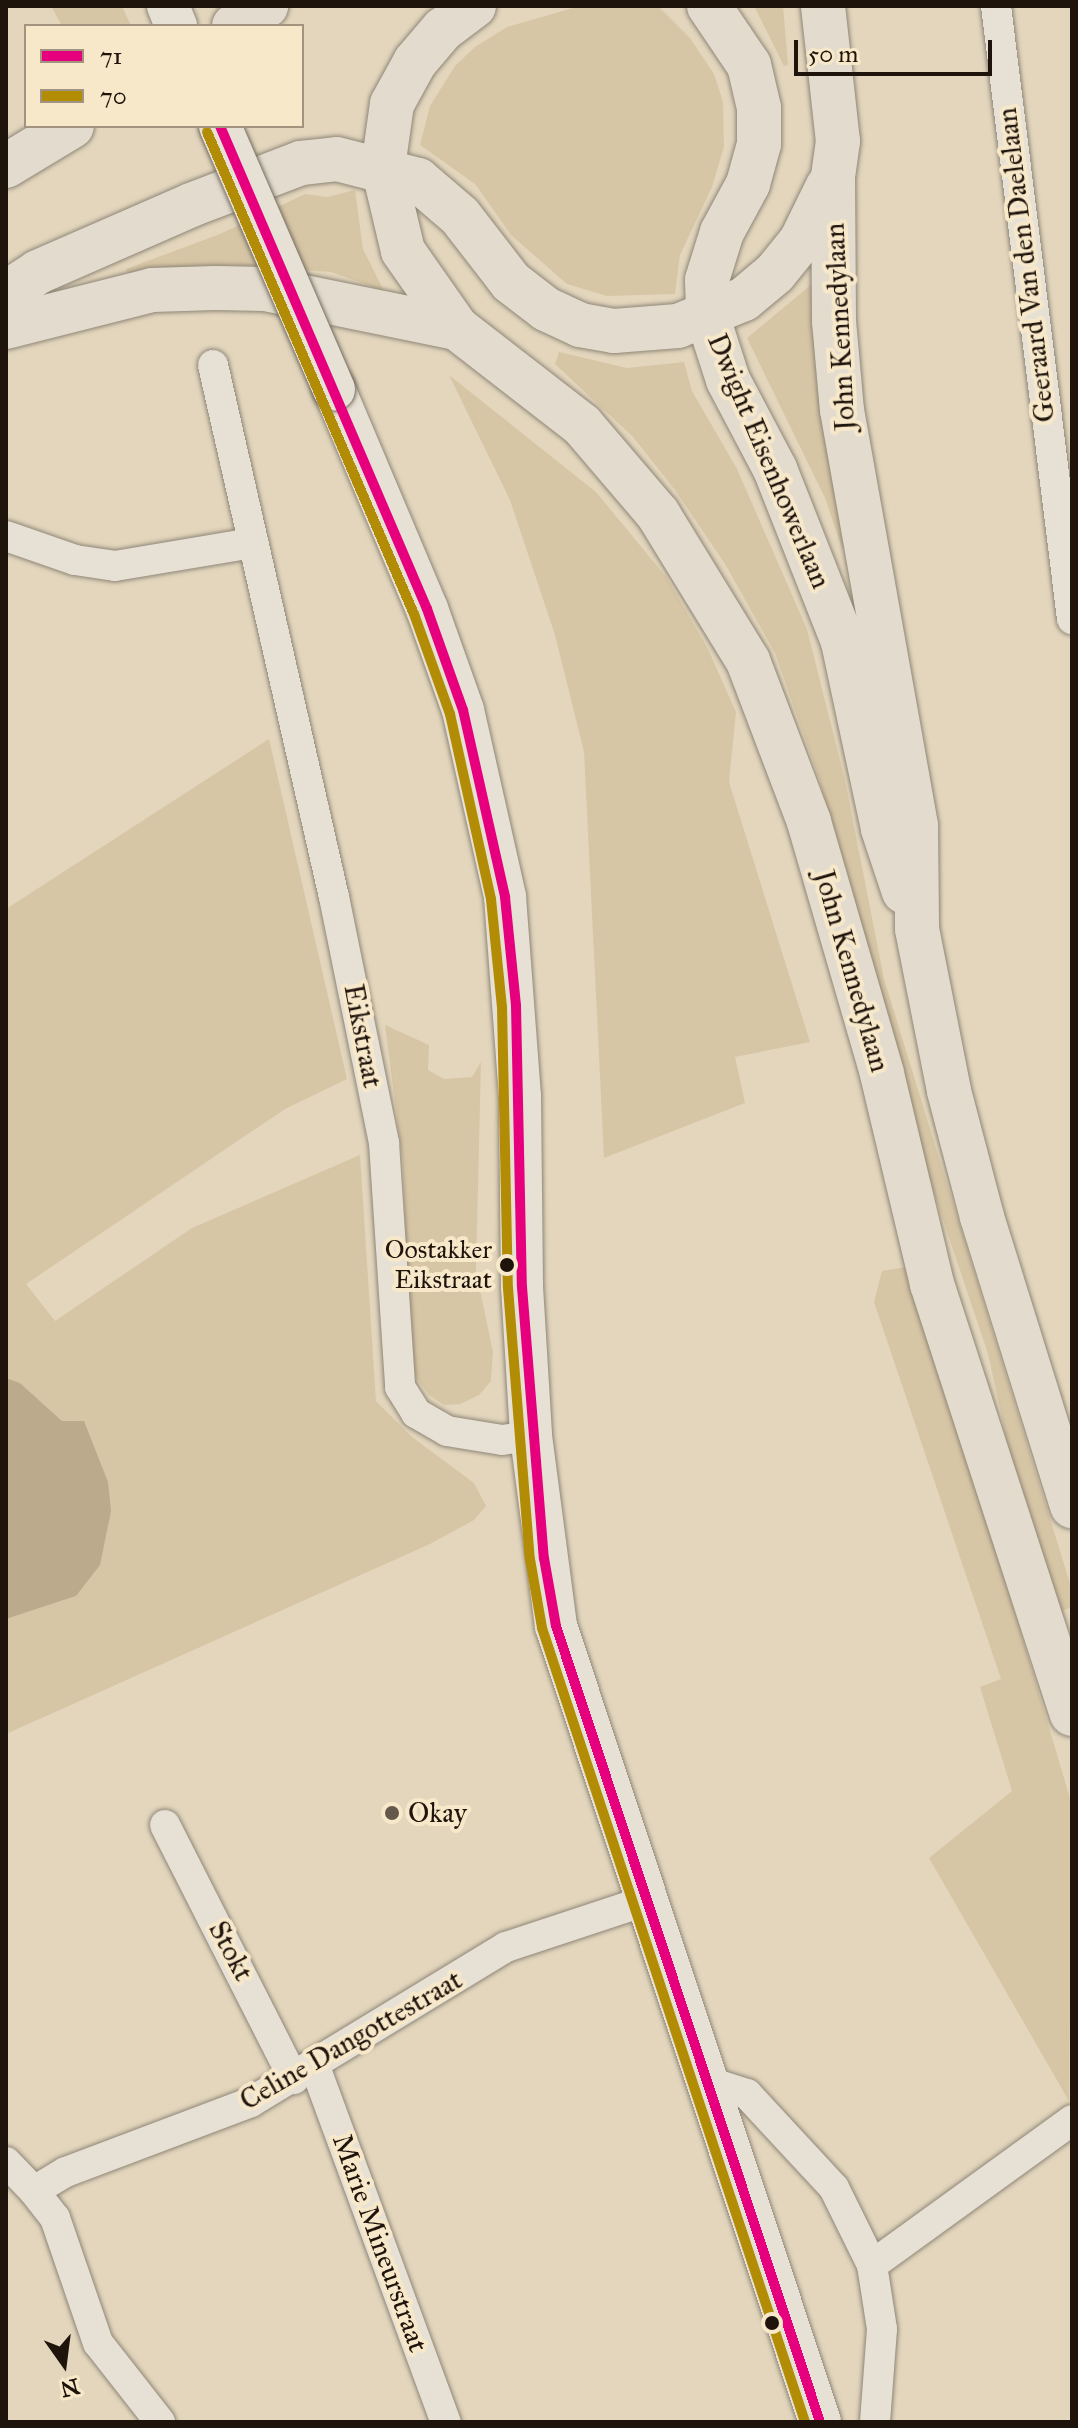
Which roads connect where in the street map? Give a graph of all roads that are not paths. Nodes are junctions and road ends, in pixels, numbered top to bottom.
1 (266, 6) edge
2 (474, 6) edge
3 (709, 6) edge
4 (823, 6) edge
5 (996, 6) edge
6 (237, 24) edge
7 (69, 128) edge
8 (221, 128) edge
9 (6, 166) edge
10 (383, 167) junction
11 (833, 177) junction
12 (6, 293) edge
13 (708, 318) junction
14 (6, 327) edge
15 (457, 328) junction
16 (213, 365) dead end
17 (6, 536) edge
18 (253, 543) junction
19 (1072, 619) edge
20 (917, 929) junction
21 (531, 1436) junction
22 (1072, 1506) edge
23 (1072, 1714) edge
24 (165, 1825) dead end
25 (648, 1900) junction
26 (304, 2071) junction
27 (706, 2081) junction
28 (1072, 2120) edge
29 (6, 2162) edge
30 (34, 2191) junction
31 (872, 2265) junction
32 (160, 2422) edge
33 (446, 2422) edge
34 (820, 2422) edge
35 (875, 2422) edge

1 - 6 highway
2 - 10 highway, John Kennedylaan
3 - 13 highway, Dwight Eisenhowerlaan
4 - 11 highway, John Kennedylaan
5 - 19 street, Geeraard Van den Daelelaan
7 - 9 highway
8 - 21 street, bridge
10 - 12 highway, John Kennedylaan
10 - 13 highway, John Kennedylaan
10 - 15 highway, John Kennedylaan
11 - 13 highway, John Kennedylaan
11 - 20 highway, John Kennedylaan
13 - 20 highway, Dwight Eisenhowerlaan
14 - 15 highway, John Kennedylaan
15 - 23 highway, John Kennedylaan
16 - 18 street, Eikstraat
17 - 18 street
18 - 21 street, Eikstraat
20 - 22 highway, John Kennedylaan
21 - 25 street
24 - 26 street, Stokt
25 - 26 street, Celine Dangottestraat
25 - 27 street
26 - 30 street, Celine Dangottestraat
26 - 33 street, Marie Mineurstraat
27 - 31 street
27 - 34 street
28 - 31 street
29 - 30 street
30 - 32 street
31 - 35 street

